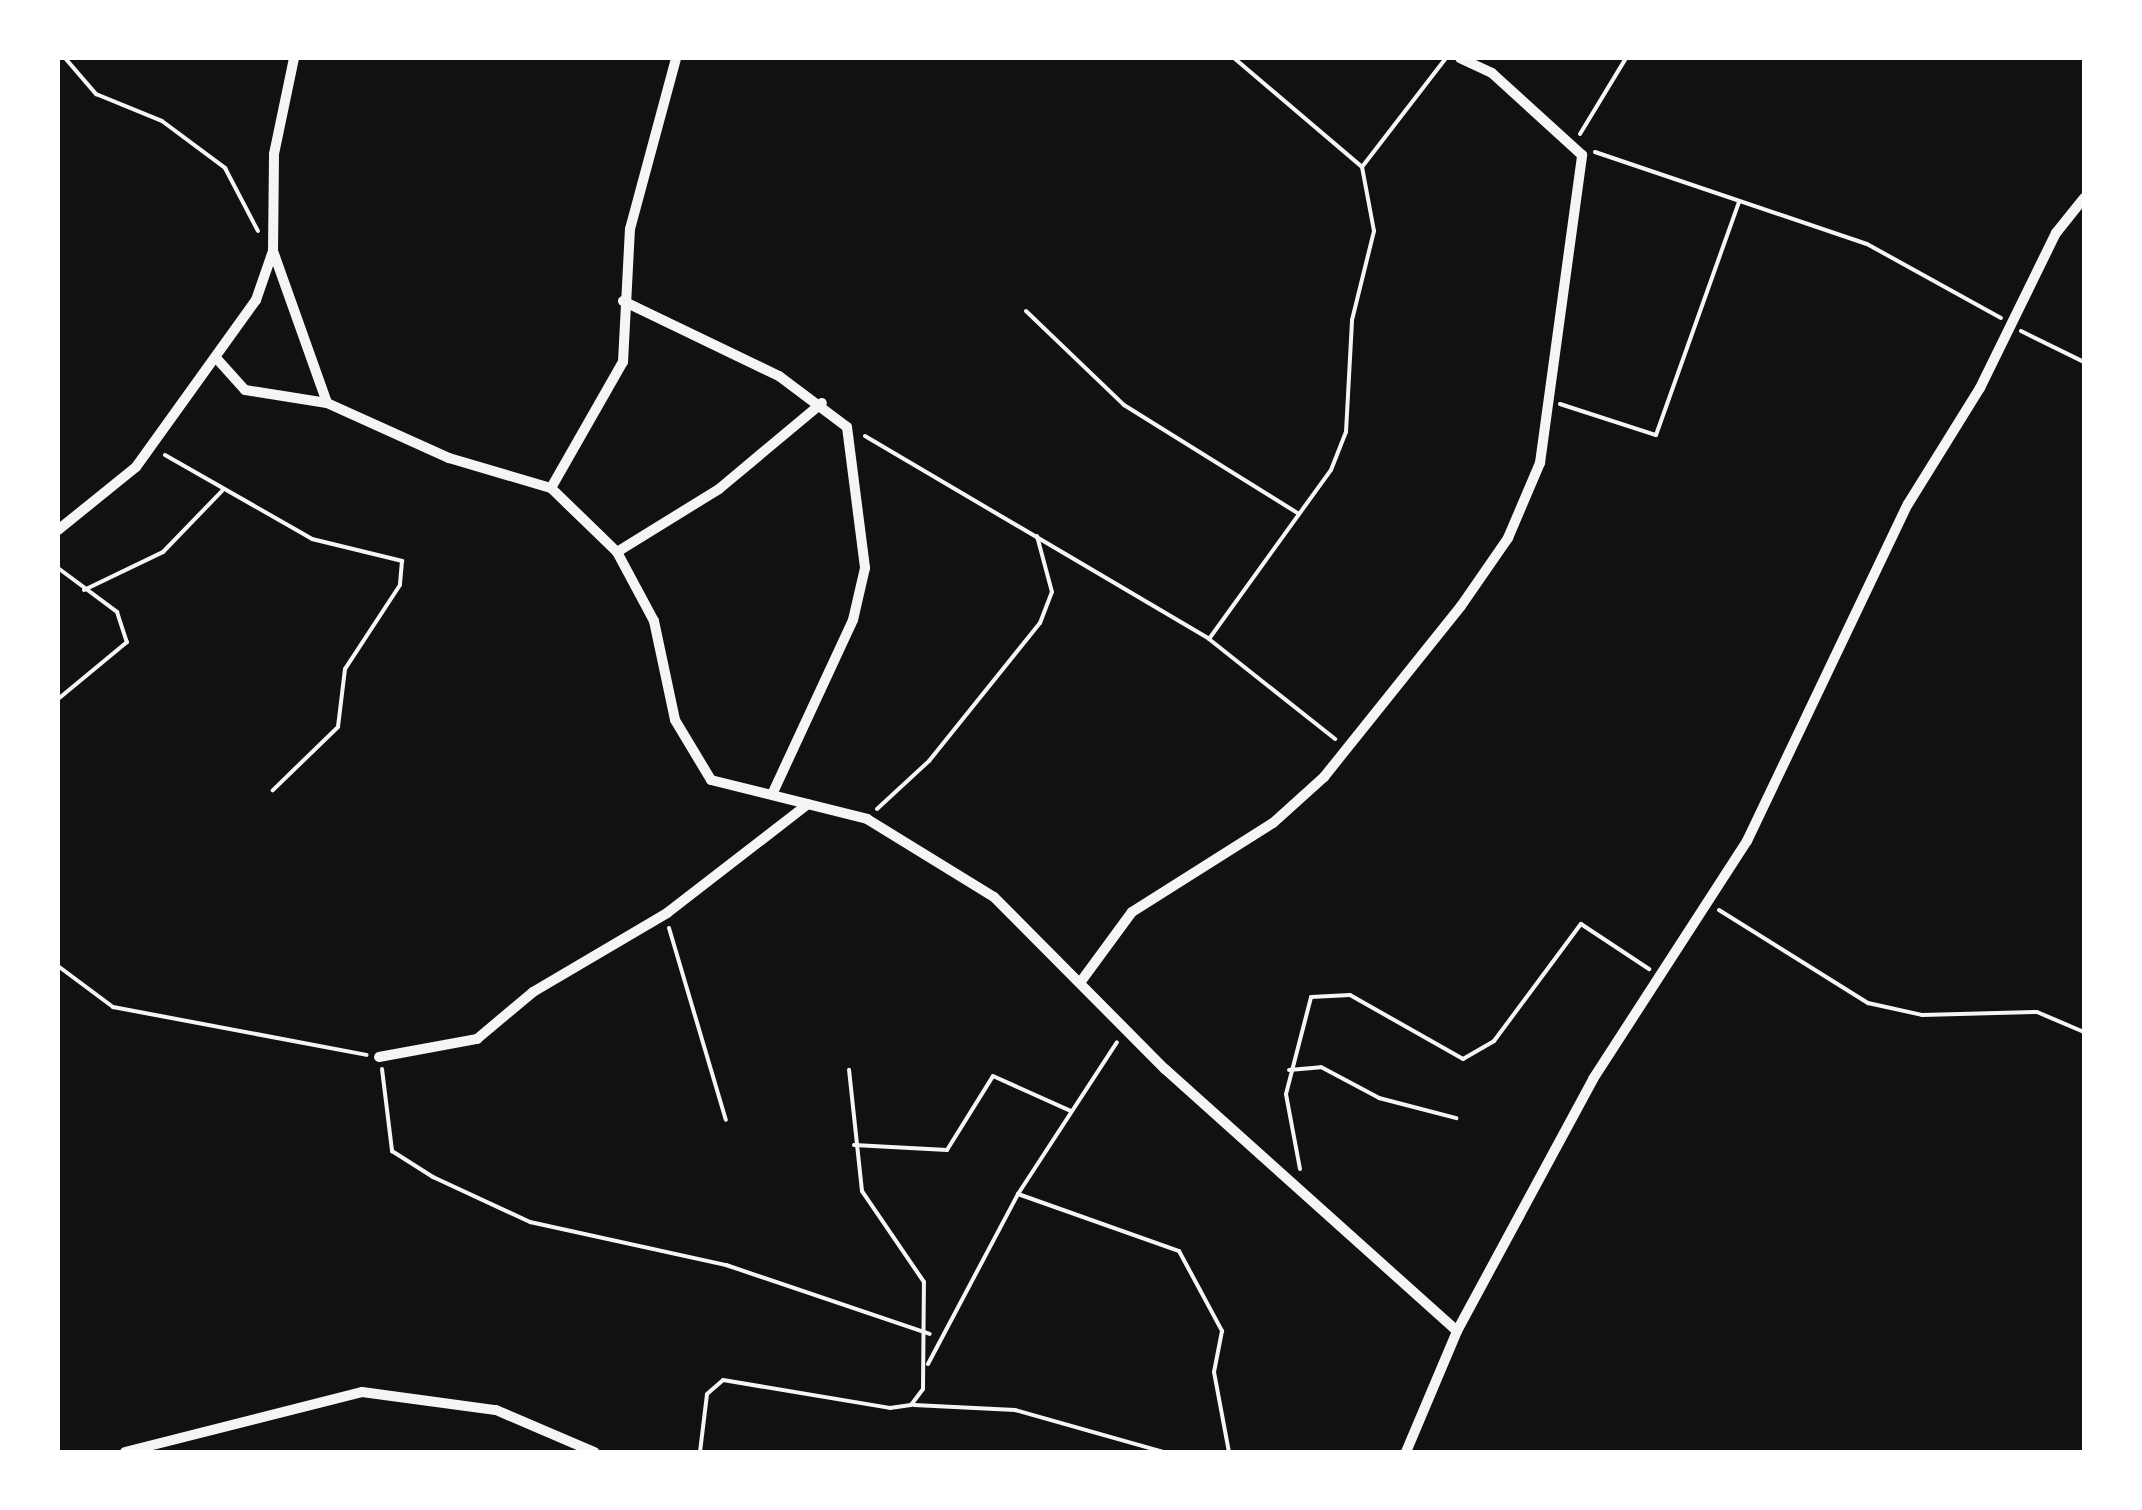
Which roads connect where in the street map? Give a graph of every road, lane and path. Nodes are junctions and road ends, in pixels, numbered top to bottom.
1 (65, 58) edge
2 (294, 58) edge
3 (676, 58) edge
4 (1234, 58) edge
5 (1446, 58) edge
6 (1460, 58) edge
7 (1626, 58) edge
8 (1577, 144) junction
9 (1362, 167) junction
10 (2084, 198) edge
11 (1740, 202) junction
12 (273, 251) junction
13 (623, 301) junction
14 (1026, 311) dead end
15 (2012, 327) junction
16 (218, 360) junction
17 (2084, 362) edge
18 (327, 403) junction
19 (822, 403) junction
20 (1555, 403) junction
21 (847, 427) junction
22 (153, 446) junction
23 (551, 488) junction
24 (222, 491) junction
25 (1299, 514) junction
26 (58, 530) edge
27 (1036, 536) junction
28 (617, 552) junction
29 (58, 568) edge
30 (84, 590) junction
31 (1210, 638) junction
32 (58, 699) edge
33 (1348, 750) junction
34 (273, 790) dead end
35 (773, 792) junction
36 (808, 804) junction
37 (867, 820) junction
38 (1702, 901) junction
39 (667, 913) junction
40 (58, 966) edge
41 (1656, 974) junction
42 (1082, 980) junction
43 (1127, 1025) junction
44 (2084, 1032) edge
45 (379, 1057) junction
46 (849, 1070) dead end
47 (1289, 1070) junction
48 (1073, 1112) junction
49 (1456, 1118) dead end
50 (726, 1120) dead end
51 (854, 1145) junction
52 (1300, 1184) junction
53 (1018, 1194) junction
54 (1457, 1331) junction
55 (930, 1334) junction
56 (927, 1366) junction
57 (911, 1405) junction
58 (124, 1452) edge
59 (594, 1452) edge
60 (700, 1452) edge
61 (1162, 1452) edge
62 (1230, 1452) edge
63 (1406, 1452) edge

1 - 12 path
2 - 12 street
3 - 13 street
4 - 9 path
5 - 9 path
6 - 8 street
7 - 8 path
8 - 11 path
8 - 20 street
9 - 25 path
10 - 15 street
11 - 15 path
11 - 20 path
12 - 16 street
12 - 18 street
13 - 19 street
13 - 23 street
14 - 25 path
15 - 17 path
15 - 38 street
16 - 18 street
16 - 22 street
18 - 23 street
19 - 21 street
19 - 28 street
20 - 33 street
21 - 27 path
21 - 35 street
22 - 24 path
22 - 26 street
23 - 28 street
24 - 30 path
24 - 34 path
25 - 31 path
27 - 31 path
27 - 37 path
28 - 35 street
29 - 30 path
30 - 32 path
31 - 33 path
33 - 42 street
35 - 36 street
36 - 37 street
36 - 39 street
37 - 42 street
38 - 41 street
38 - 44 path
39 - 45 street
39 - 50 path
40 - 45 path
41 - 47 path
41 - 54 street
42 - 43 street
43 - 48 path
43 - 52 street
45 - 55 path
46 - 51 path
47 - 49 path
47 - 52 path
48 - 51 path
48 - 53 path
51 - 55 path
52 - 54 street
53 - 56 path
53 - 62 path
54 - 63 street
55 - 56 path
56 - 57 path
57 - 60 path
57 - 61 path
58 - 59 street

